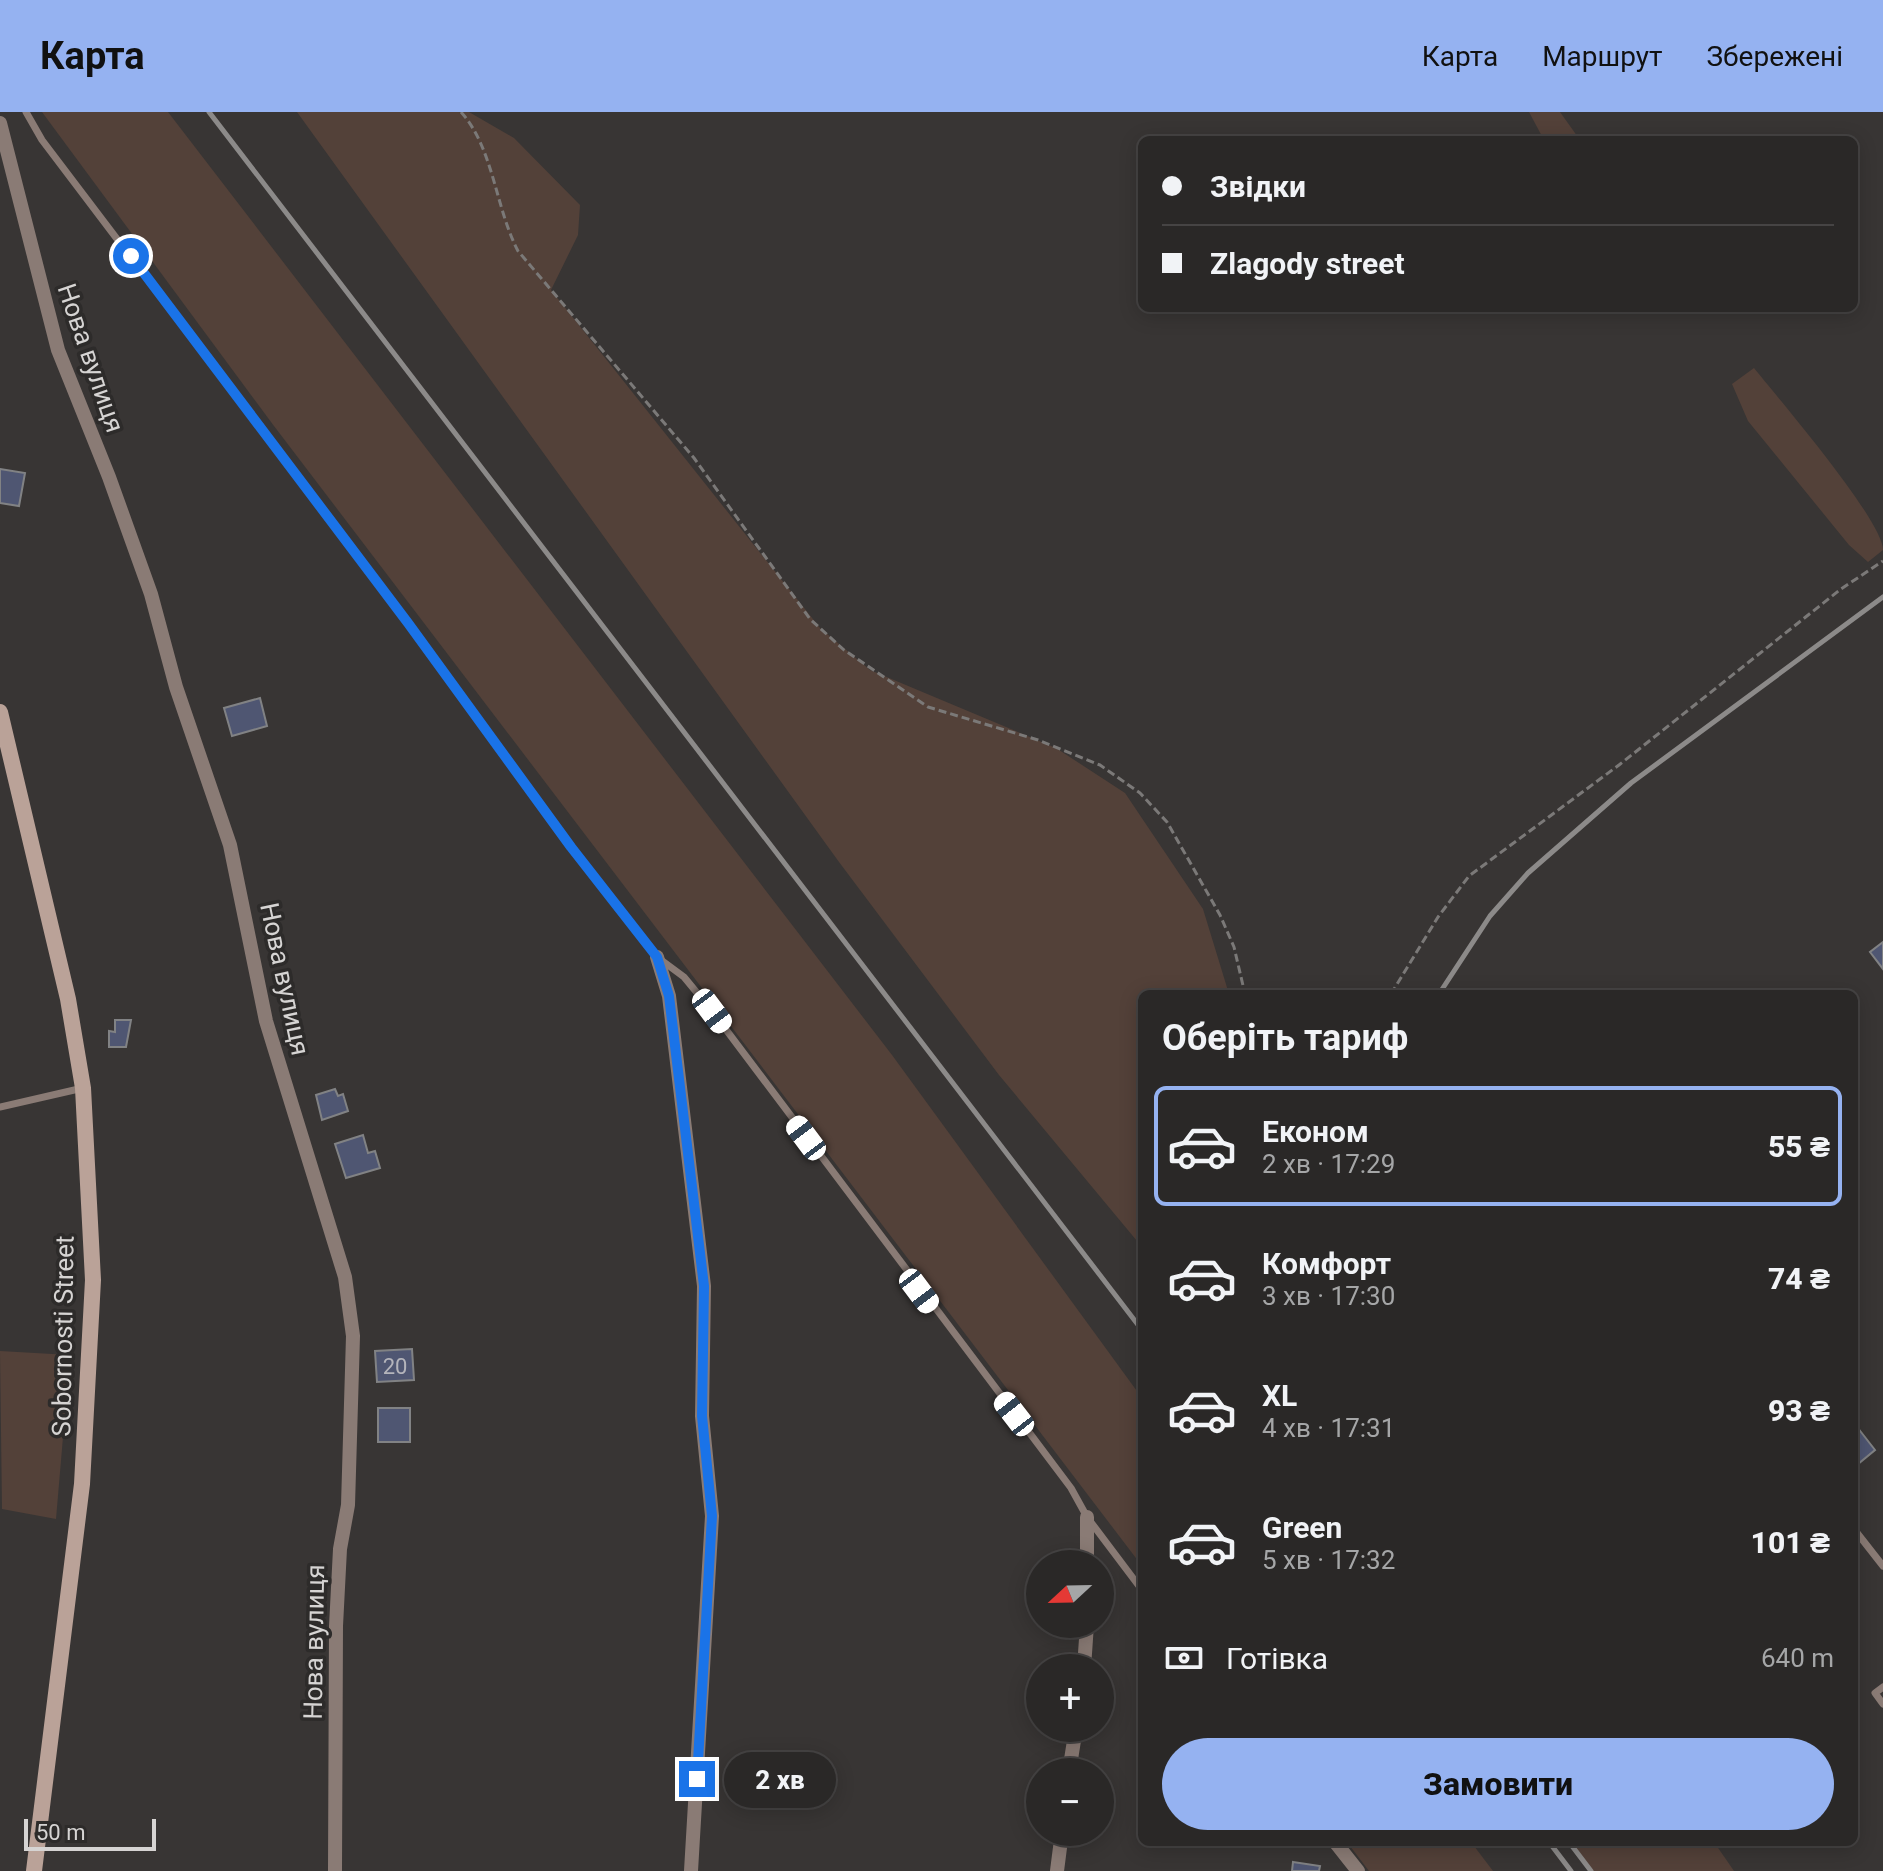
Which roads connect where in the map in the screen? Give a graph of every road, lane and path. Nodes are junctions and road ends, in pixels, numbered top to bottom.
1 (26, 112) edge
2 (461, 112) edge
3 (1, 129) edge
4 (1883, 561) edge
5 (0, 712) edge
6 (657, 957) junction
7 (1244, 990) edge
8 (1393, 990) edge
9 (83, 1088) junction
10 (0, 1107) edge
11 (1087, 1517) junction
12 (1858, 1534) edge
13 (1087, 1550) edge
14 (1883, 1566) edge
15 (1138, 1585) edge
16 (1883, 1687) edge
17 (1883, 1704) edge
18 (1060, 1846) edge
19 (1338, 1846) edge
20 (34, 1871) edge
21 (335, 1871) edge
22 (691, 1871) edge
23 (1057, 1871) edge
24 (1358, 1871) edge

1 - 6 lane
2 - 7 path
3 - 21 street, Нова вулиця
4 - 8 path
5 - 9 street, Sobornosti Street
6 - 11 lane
6 - 22 street
9 - 10 lane
9 - 20 street, Sobornosti Street
11 - 13 street
11 - 15 lane
12 - 14 lane
16 - 17 lane
18 - 23 street
19 - 24 street

